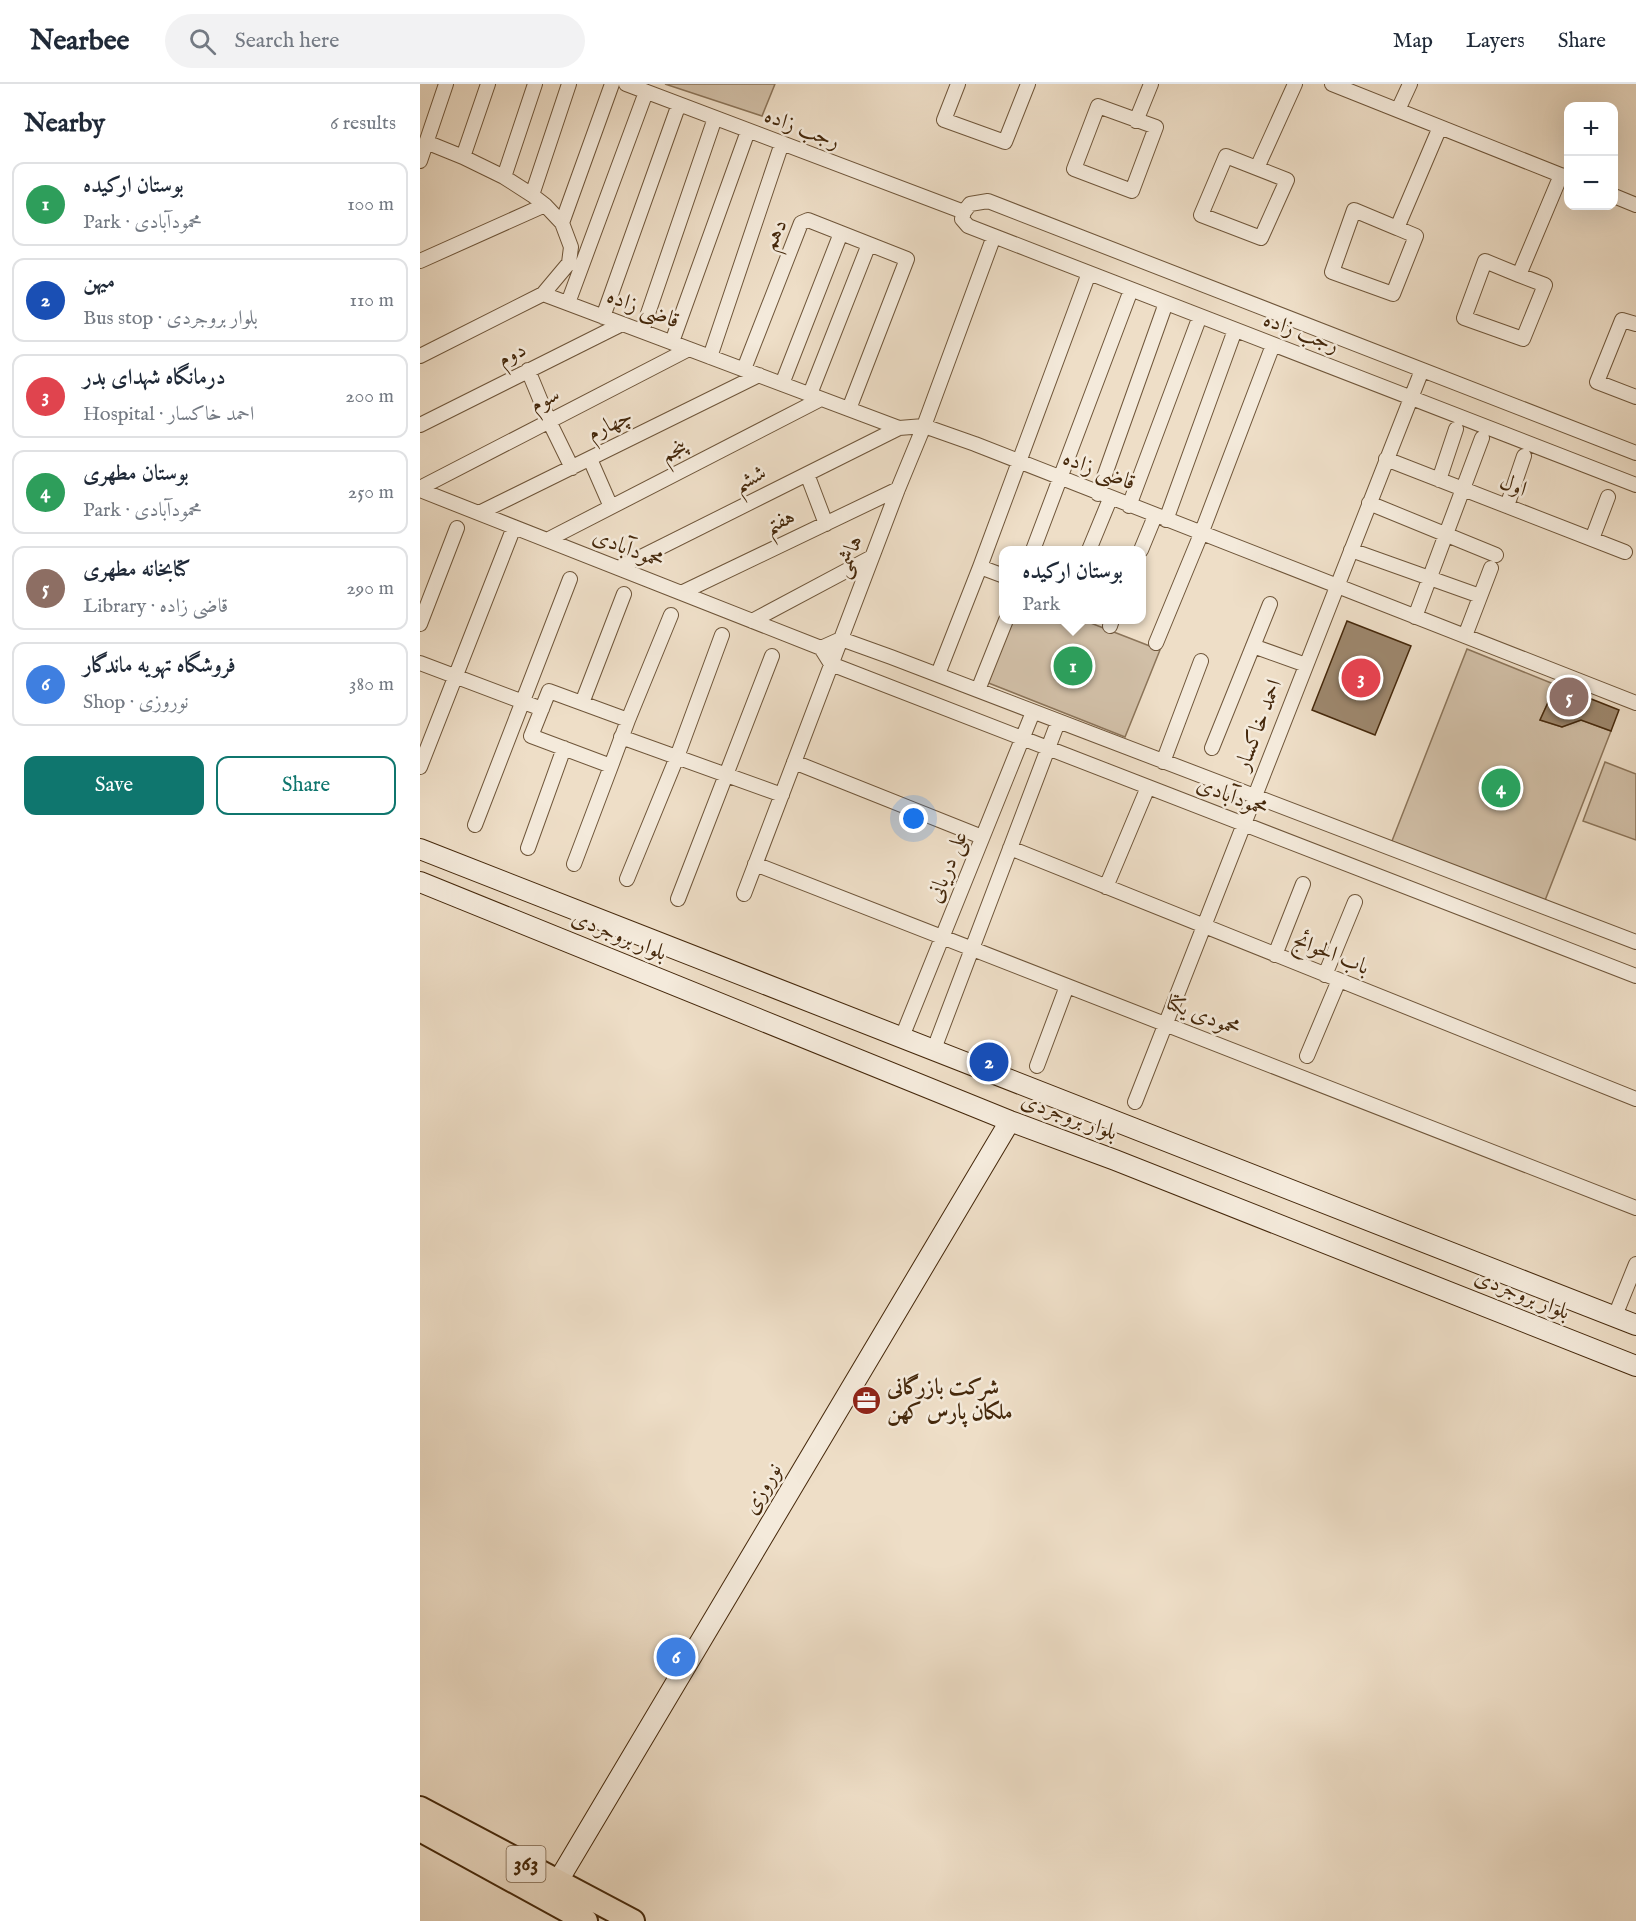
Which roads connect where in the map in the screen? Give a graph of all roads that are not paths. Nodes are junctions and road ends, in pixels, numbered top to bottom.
1 (446, 84) edge
2 (488, 84) edge
3 (535, 84) edge
4 (569, 84) edge
5 (612, 84) edge
6 (626, 84) edge
7 (958, 84) edge
8 (1028, 84) edge
9 (1151, 84) edge
10 (1295, 84) edge
11 (1332, 84) edge
12 (1410, 84) edge
13 (646, 92) junction
14 (679, 104) junction
15 (1398, 110) junction
16 (715, 118) junction
17 (1136, 121) junction
18 (1440, 127) junction
19 (748, 131) junction
20 (426, 142) junction
21 (782, 144) junction
22 (463, 157) junction
23 (420, 161) edge
24 (1257, 168) junction
25 (1564, 176) edge
26 (504, 177) junction
27 (1564, 178) edge
28 (532, 195) junction
29 (1618, 198) edge
30 (545, 205) junction
31 (1636, 205) edge
32 (964, 212) junction
33 (562, 223) junction
34 (1397, 228) junction
35 (840, 233) junction
36 (994, 236) junction
37 (869, 244) junction
38 (420, 261) edge
39 (1089, 273) junction
40 (1519, 275) junction
41 (1131, 290) junction
42 (543, 294) junction
43 (568, 303) junction
44 (1166, 303) junction
45 (603, 316) junction
46 (1200, 316) junction
47 (622, 324) junction
48 (1636, 324) edge
49 (1235, 330) junction
50 (642, 331) junction
51 (672, 342) junction
52 (1273, 345) junction
53 (689, 349) junction
54 (420, 356) edge
55 (710, 357) junction
56 (744, 369) junction
57 (528, 370) junction
58 (1422, 370) junction
59 (759, 375) junction
60 (782, 384) junction
61 (816, 396) junction
62 (1636, 397) edge
63 (1410, 398) junction
64 (849, 409) junction
65 (549, 421) junction
66 (420, 424) edge
67 (924, 426) junction
68 (899, 428) junction
69 (1456, 429) dead end
70 (1482, 438) dead end
71 (1636, 453) edge
72 (1524, 456) dead end
73 (590, 459) junction
74 (1386, 459) junction
75 (1019, 462) junction
76 (572, 468) junction
77 (807, 474) junction
78 (1061, 480) junction
79 (1439, 480) junction
80 (1636, 485) edge
81 (420, 489) edge
82 (898, 489) junction
83 (1464, 489) junction
84 (1104, 496) junction
85 (1608, 497) dead end
86 (1369, 503) junction
87 (1129, 506) junction
88 (1507, 506) junction
89 (611, 507) junction
90 (479, 513) junction
91 (1160, 518) junction
92 (826, 524) junction
93 (514, 527) junction
94 (458, 528) dead end
95 (1201, 534) junction
96 (1447, 535) junction
97 (1592, 539) junction
98 (547, 540) junction
99 (1035, 546) edge
100 (1090, 546) edge
101 (1143, 546) edge
102 (1351, 550) junction
103 (1625, 552) dead end
104 (872, 557) junction
105 (980, 567) junction
106 (619, 568) junction
107 (999, 574) edge
108 (570, 579) dead end
109 (1430, 579) junction
110 (1336, 586) junction
111 (681, 592) junction
112 (624, 594) dead end
113 (1480, 596) junction
114 (1270, 604) dead end
115 (671, 615) dead end
116 (1415, 617) junction
117 (753, 621) junction
118 (420, 624) edge
119 (1004, 624) edge
120 (722, 635) dead end
121 (1465, 636) junction
122 (841, 639) junction
123 (1156, 644) dead end
124 (1253, 646) junction
125 (821, 648) junction
126 (772, 656) dead end
127 (1201, 660) dead end
128 (420, 663) edge
129 (831, 664) junction
130 (1306, 665) junction
131 (938, 674) junction
132 (455, 676) junction
133 (978, 690) junction
134 (523, 701) junction
135 (582, 703) junction
136 (1636, 703) edge
137 (542, 709) junction
138 (1033, 712) junction
139 (628, 720) junction
140 (1058, 722) junction
141 (621, 737) junction
142 (1022, 738) junction
143 (564, 748) junction
144 (1048, 748) junction
145 (1212, 748) dead end
146 (676, 757) junction
147 (794, 762) junction
148 (1163, 762) junction
149 (610, 766) junction
150 (420, 767) edge
151 (727, 775) junction
152 (1148, 787) junction
153 (782, 795) junction
154 (1254, 796) junction
155 (1243, 824) junction
156 (475, 825) dead end
157 (982, 837) junction
158 (528, 848) dead end
159 (1010, 848) junction
160 (420, 849) edge
161 (574, 864) dead end
162 (755, 864) junction
163 (627, 879) dead end
164 (420, 882) edge
165 (1303, 884) dead end
166 (1106, 887) junction
167 (744, 894) dead end
168 (678, 899) dead end
169 (1355, 902) dead end
170 (1203, 926) junction
171 (943, 937) junction
172 (1636, 942) edge
173 (972, 949) junction
174 (1275, 955) junction
175 (1325, 975) junction
176 (1636, 976) edge
177 (1339, 980) junction
178 (1067, 986) junction
179 (1165, 1024) junction
180 (902, 1037) junction
181 (934, 1049) junction
182 (1307, 1056) dead end
183 (1037, 1066) dead end
184 (1636, 1099) edge
185 (1135, 1102) dead end
186 (1010, 1121) junction
187 (1636, 1208) edge
188 (1636, 1264) edge
189 (1615, 1316) junction
190 (1636, 1325) edge
191 (1636, 1366) edge
192 (420, 1808) edge
193 (420, 1830) edge
194 (558, 1881) junction
195 (586, 1921) edge
196 (633, 1921) edge

1 - 20 street
2 - 22 street
3 - 26 street
4 - 28 street
5 - 33 street
6 - 13 street, رجب زاده
7 - 8 street
9 - 17 street
10 - 24 street
11 - 15 street
12 - 15 street
13 - 14 street, رجب زاده
13 - 43 street
14 - 16 street, رجب زاده
14 - 45 street
15 - 18 street
16 - 19 street, رجب زاده
16 - 50 street
17 - 17 street
18 - 25 street
18 - 34 street
19 - 21 street, رجب زاده
19 - 51 street
20 - 22 street
20 - 23 street
21 - 32 street, رجب زاده
21 - 55 street
22 - 26 street
24 - 24 street
26 - 28 street
27 - 40 street
28 - 30 street
29 - 31 street
30 - 33 street
30 - 38 street
32 - 36 street, رجب زاده
32 - 58 street, رجب زاده
33 - 42 street
34 - 34 street
35 - 37 street, دهم
35 - 56 street, دهم
35 - 60 street
36 - 39 street, رجب زاده
36 - 67 street, هاشمی
37 - 61 street
37 - 64 street, دهم
39 - 41 street, رجب زاده
39 - 75 street
40 - 40 street
41 - 44 street, رجب زاده
41 - 78 street
42 - 43 street, قاضی زاده
42 - 54 street
43 - 45 street, قاضی زاده
44 - 46 street, رجب زاده
44 - 84 street
45 - 47 street, قاضی زاده
46 - 49 street, رجب زاده
46 - 87 street
47 - 50 street, قاضی زاده
47 - 57 street, دوم
48 - 62 street
49 - 52 street, رجب زاده
49 - 91 street
50 - 51 street, قاضی زاده
51 - 53 street, قاضی زاده
52 - 63 street, رجب زاده
52 - 95 street
53 - 55 street, قاضی زاده
53 - 65 street, سوم
55 - 56 street, قاضی زاده
56 - 59 street, قاضی زاده
57 - 65 street
57 - 66 street, دوم
58 - 63 street, احمد خاکسار
58 - 71 street, رجب زاده
59 - 60 street, قاضی زاده
59 - 73 street, چهارم
60 - 61 street, قاضی زاده
61 - 64 street, قاضی زاده
61 - 89 street, پنجم
63 - 74 street, احمد خاکسار
63 - 80 street, رجب زاده
64 - 68 street, قاضی زاده
65 - 76 street
65 - 81 street, سوم
67 - 68 street, قاضی زاده
67 - 75 street, قاضی زاده
67 - 82 street, هاشمی
68 - 77 street, ششم
69 - 79 street
70 - 83 street
72 - 88 street
73 - 76 street, چهارم
73 - 89 street
74 - 79 street, اول
74 - 86 street, احمد خاکسار
75 - 78 street, قاضی زاده
75 - 105 street
76 - 90 street, چهارم
77 - 92 street
77 - 106 street, ششم
78 - 84 street, قاضی زاده
78 - 99 street
79 - 83 street, اول
81 - 90 street, محمودآبادی
82 - 92 street, هفتم
82 - 104 street, هاشمی
83 - 88 street, اول
83 - 96 street
84 - 87 street, قاضی زاده
84 - 100 street
85 - 97 street
86 - 96 street
86 - 102 street, احمد خاکسار
87 - 91 street, قاضی زاده
88 - 97 street, اول
89 - 98 street, پنجم
90 - 93 street, محمودآبادی
91 - 95 street, قاضی زاده
91 - 101 street
92 - 111 street, هفتم
93 - 98 street, محمودآبادی
93 - 132 street
94 - 118 street
95 - 110 street, قاضی زاده
95 - 123 street
96 - 109 street
96 - 113 street
97 - 103 street, اول
98 - 106 street, محمودآبادی
102 - 109 street
102 - 110 street, احمد خاکسار
104 - 117 street
104 - 122 street, هاشمی
105 - 107 street
105 - 131 street
106 - 111 street, محمودآبادی
108 - 134 street
109 - 113 street
109 - 116 street
110 - 116 street, قاضی زاده
110 - 130 street, احمد خاکسار
111 - 117 street, محمودآبادی
112 - 135 street
113 - 121 street
114 - 124 street
115 - 139 street
116 - 121 street, قاضی زاده
117 - 125 street, محمودآبادی
119 - 133 street
120 - 146 street
121 - 136 street, قاضی زاده
122 - 125 street
122 - 129 street, هاشمی
122 - 131 street, محمودآبادی
124 - 130 street
124 - 145 street
125 - 129 street
126 - 151 street
127 - 148 street
128 - 132 street
129 - 142 street, محمودآبادی
129 - 147 street, هاشمی
130 - 154 street, احمد خاکسار
131 - 133 street, محمودآبادی
132 - 134 street
132 - 150 street
133 - 138 street, محمودآبادی
134 - 137 street
134 - 156 street
135 - 137 street
135 - 139 street
137 - 143 street
138 - 140 street, محمودآبادی
138 - 142 street, علی دریانی
139 - 141 street
140 - 144 street
140 - 148 street, محمودآبادی
141 - 146 street
141 - 149 street
142 - 144 street, محمودآبادی
142 - 157 street, علی دریانی
143 - 149 street
143 - 158 street
144 - 152 street, محمودآبادی
144 - 159 street
146 - 151 street
146 - 163 street
147 - 153 street, هاشمی
147 - 157 street
148 - 154 street, محمودآبادی
149 - 161 street
151 - 153 street
151 - 168 street
152 - 155 street, محمودآبادی
152 - 166 street
153 - 162 street, هاشمی
154 - 155 street, احمد خاکسار
154 - 172 street, محمودآبادی
155 - 170 street, احمد خاکسار
155 - 176 street, محمودآبادی
157 - 171 street, علی دریانی
159 - 166 street, باب الحوائج
159 - 173 street
160 - 180 main road, بلوار بروجردی
162 - 167 street, هاشمی
162 - 171 street, محمودی یکتا
164 - 186 main road, بلوار بروجردی
165 - 174 street
166 - 170 street, باب الحوائج
169 - 175 street
170 - 174 street, باب الحوائج
170 - 179 street, احمد خاکسار
171 - 173 street, محمودی یکتا
171 - 180 street, علی دریانی
173 - 178 street, محمودی یکتا
173 - 181 street
174 - 175 street, باب الحوائج
175 - 177 street, باب الحوائج
177 - 182 street
177 - 184 street, باب الحوائج
178 - 179 street, محمودی یکتا
178 - 183 street
179 - 185 street, احمد خاکسار
179 - 187 street, محمودی یکتا
180 - 181 main road, بلوار بروجردی
181 - 189 main road, بلوار بروجردی
186 - 191 main road, بلوار بروجردی
186 - 194 main road, نوروزی
188 - 189 street
189 - 190 main road, بلوار بروجردی
192 - 194 main road, 363
193 - 195 main road, 363
194 - 196 main road, 363

